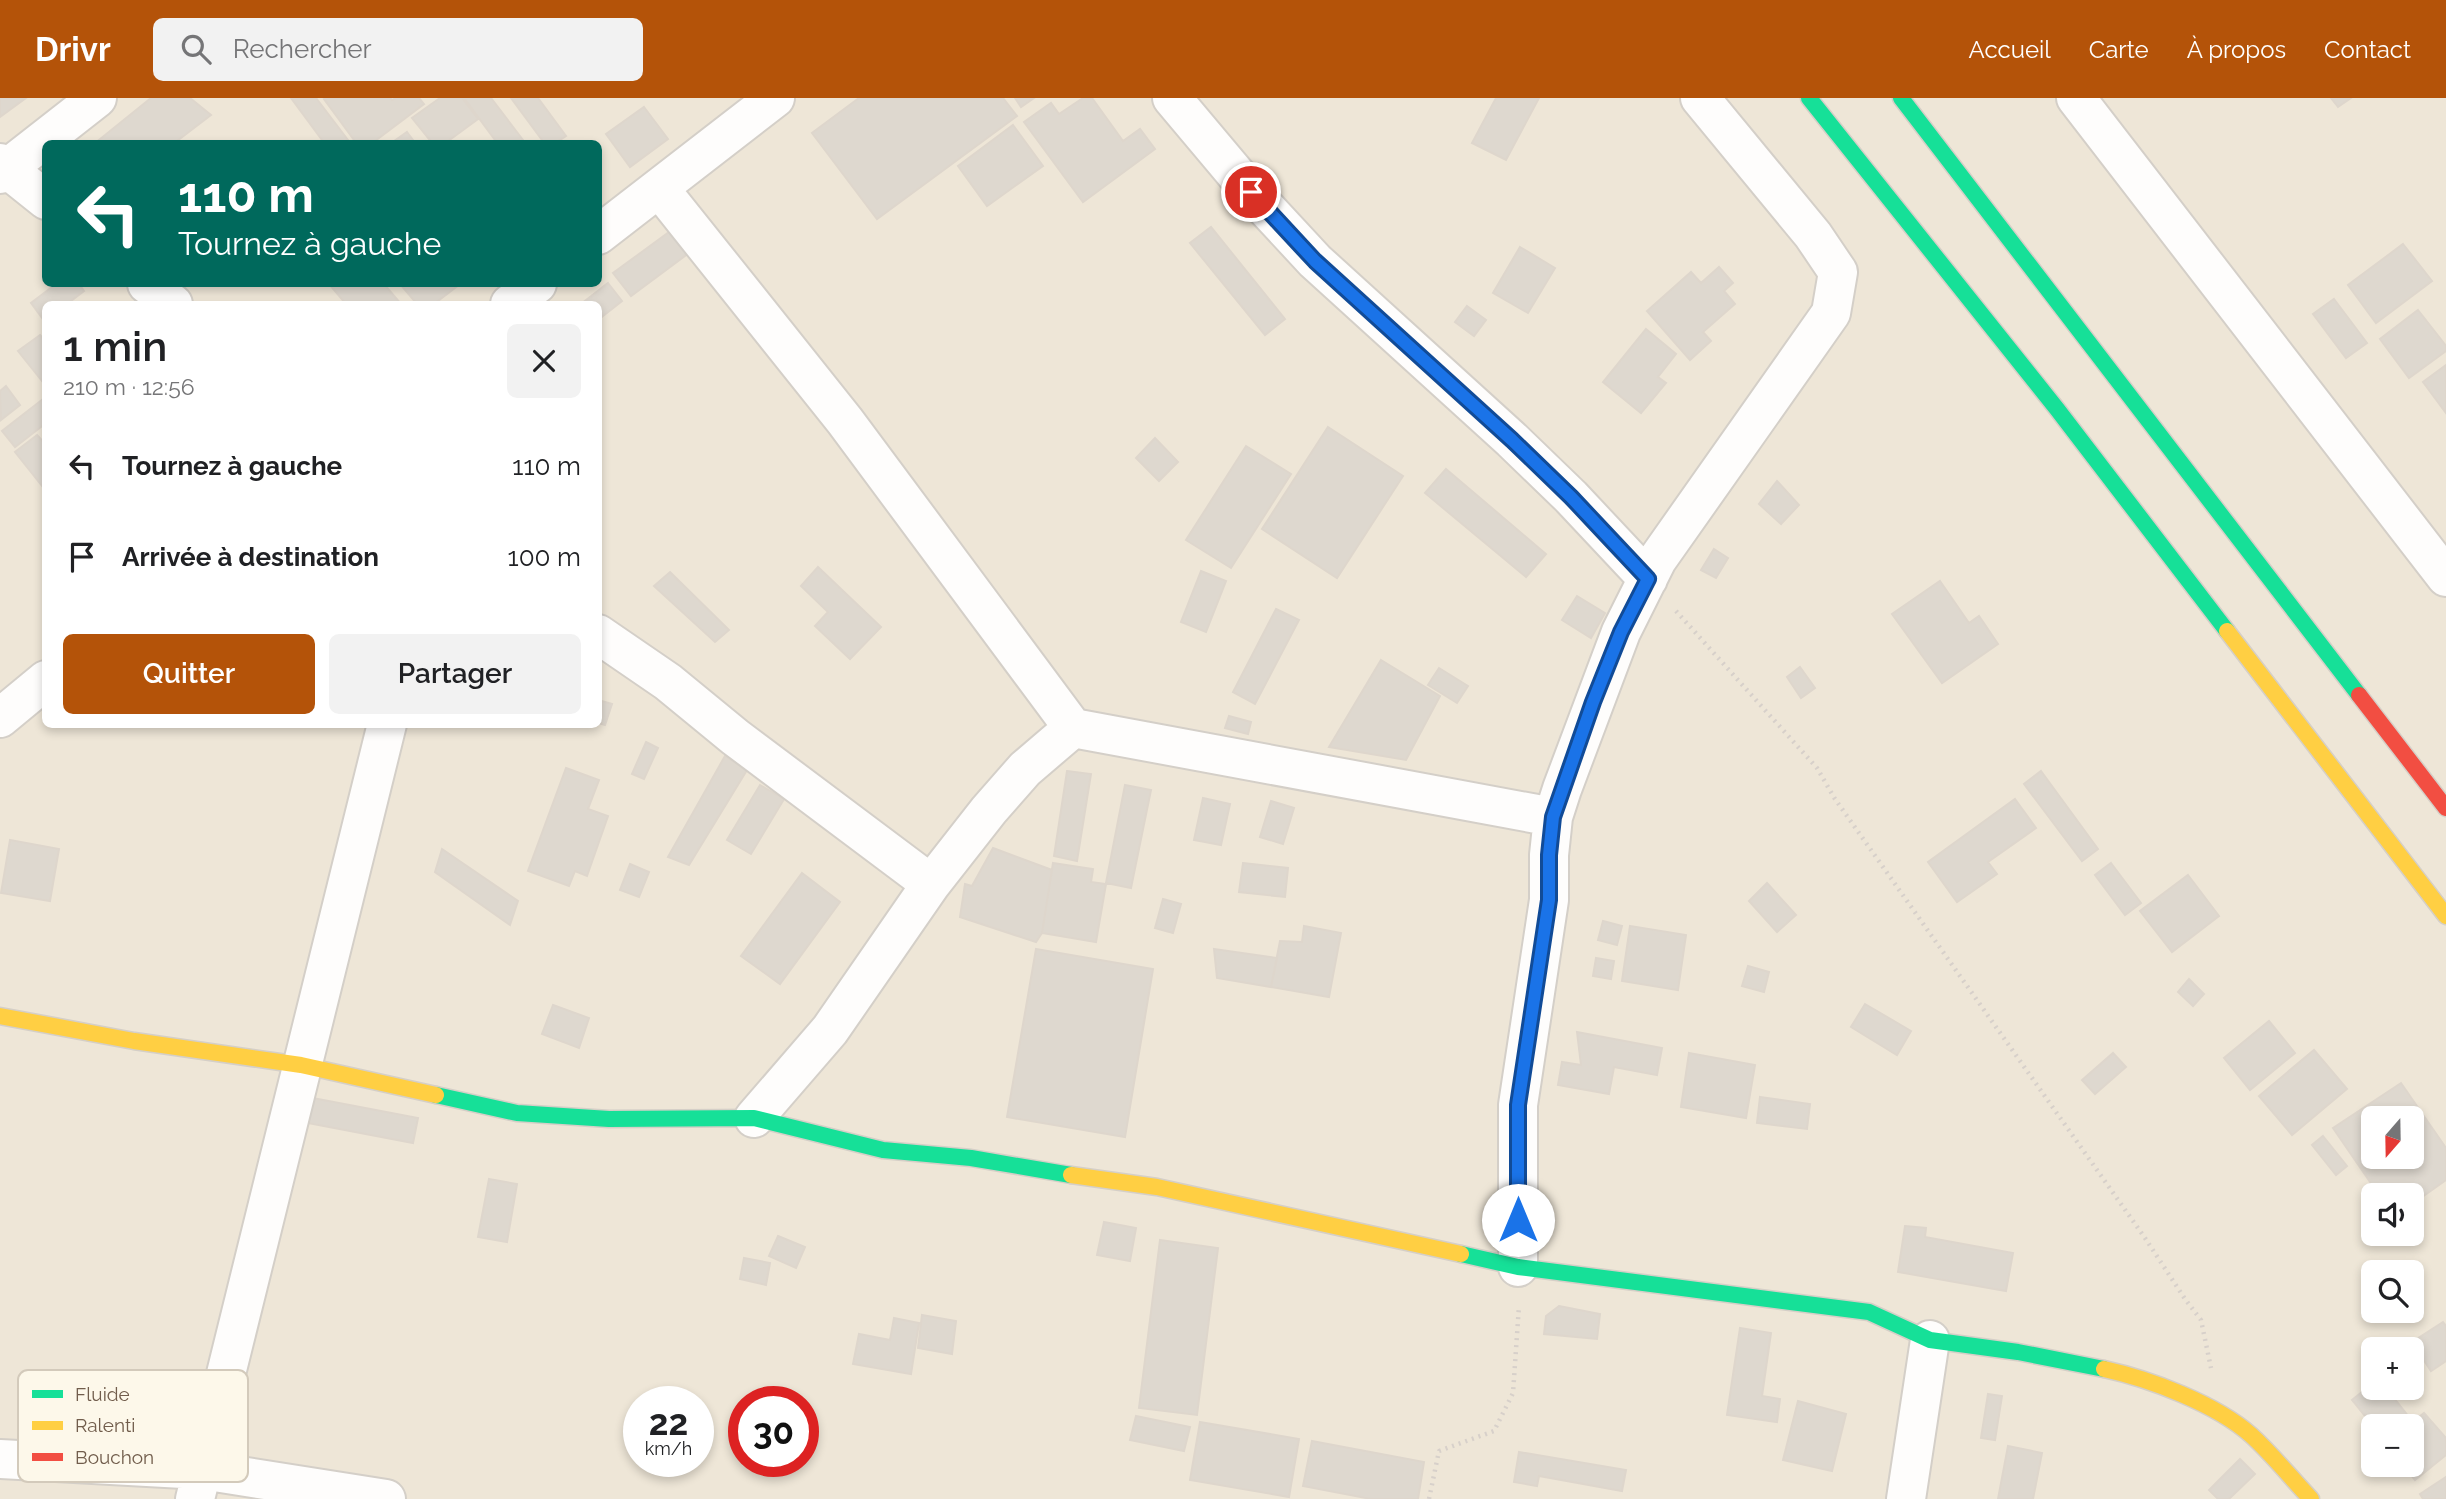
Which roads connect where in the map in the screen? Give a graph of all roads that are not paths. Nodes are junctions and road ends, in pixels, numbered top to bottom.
1 (97, 98) edge
2 (775, 98) edge
3 (1172, 98) edge
4 (1700, 98) edge
5 (1809, 98) edge
6 (1901, 98) edge
7 (2076, 98) edge
8 (3, 168) edge
9 (659, 188) junction
10 (42, 197) edge
11 (602, 232) edge
12 (151, 287) edge
13 (533, 287) edge
14 (169, 301) edge
15 (514, 301) edge
16 (2446, 577) edge
17 (1648, 579) junction
18 (602, 637) edge
19 (42, 683) edge
20 (0, 718) edge
21 (386, 728) edge
22 (1073, 728) junction
23 (2446, 808) edge
24 (1553, 817) junction
25 (931, 884) junction
26 (2446, 916) edge
27 (0, 1016) edge
28 (302, 1065) junction
29 (754, 1118) junction
30 (1518, 1267) junction
31 (1930, 1340) junction
32 (227, 1370) edge
33 (0, 1459) edge
34 (18, 1461) edge
35 (176, 1482) edge
36 (199, 1485) edge
37 (386, 1499) edge
38 (1906, 1499) edge
39 (2311, 1499) edge

1 - 8 street
2 - 9 street
3 - 17 street
4 - 17 street
5 - 26 street
6 - 23 street
7 - 16 street
8 - 10 street
9 - 11 street
9 - 22 street
12 - 14 street
13 - 15 street
17 - 24 street
18 - 25 street
19 - 20 street
21 - 28 street
22 - 24 street
22 - 25 street
24 - 30 street
25 - 29 street
27 - 28 street
28 - 29 street
28 - 32 street
29 - 30 street
30 - 31 street
31 - 38 street
31 - 39 street
33 - 34 street
35 - 36 street
36 - 37 street

